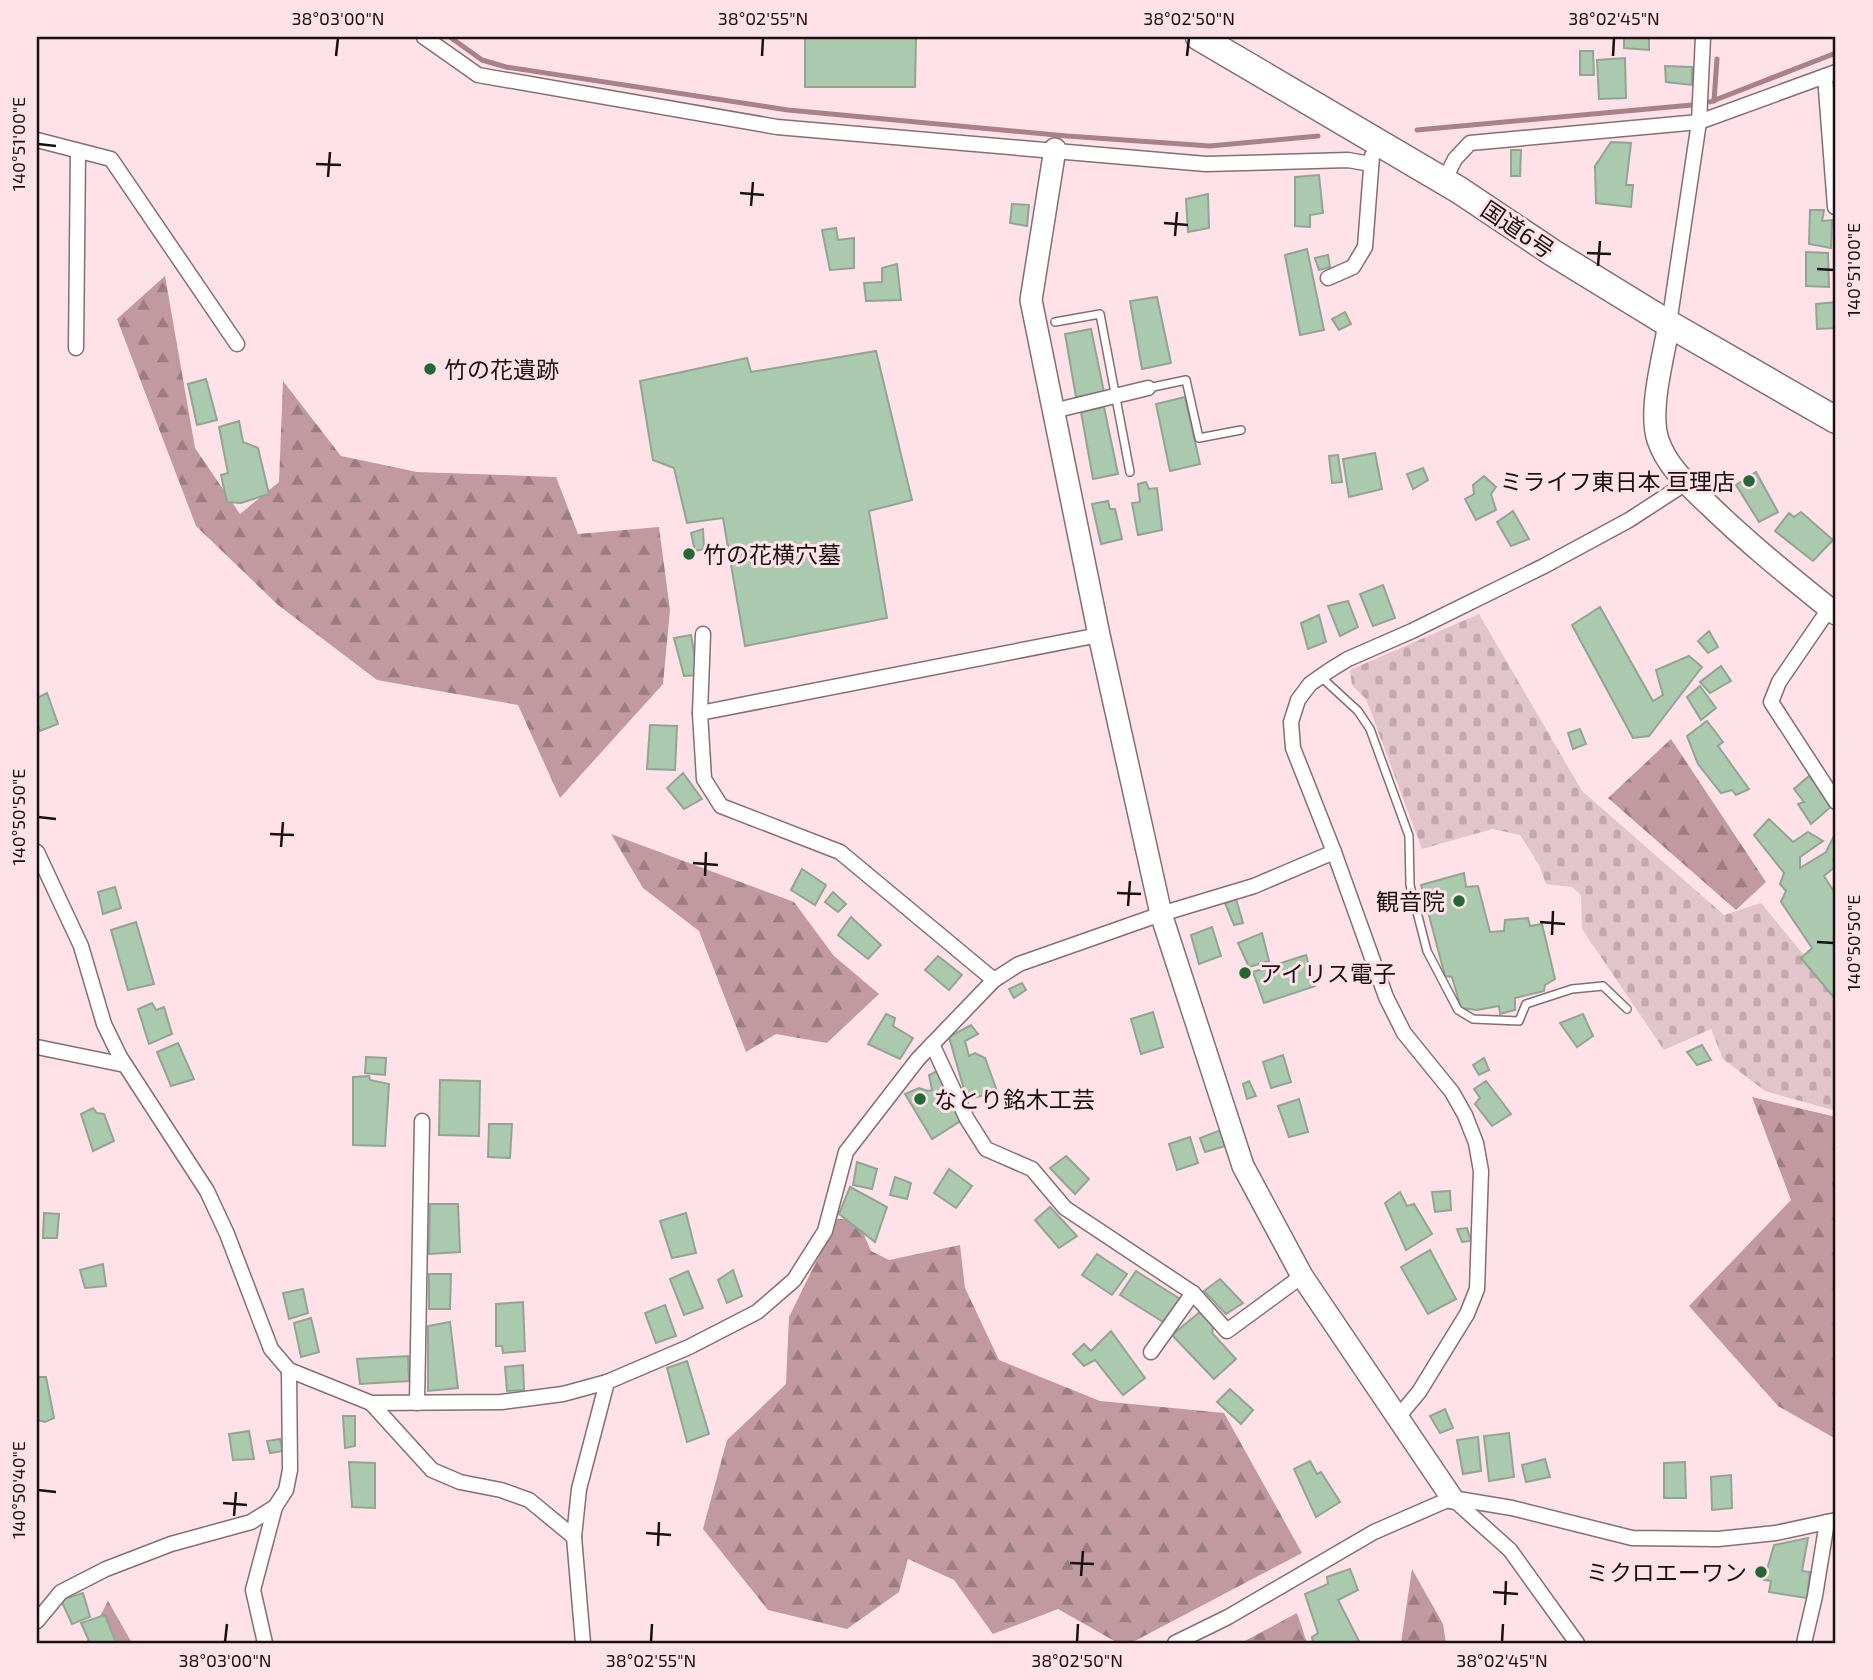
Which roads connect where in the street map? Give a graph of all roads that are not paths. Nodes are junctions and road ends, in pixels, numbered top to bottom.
1 (424, 37) edge
2 (1199, 37) edge
3 (1703, 37) edge
4 (1831, 74) edge
5 (1699, 122) junction
6 (37, 140) edge
7 (1055, 149) junction
8 (78, 151) junction
9 (1373, 153) junction
10 (1444, 181) junction
11 (1835, 207) edge
12 (1328, 278) dead end
13 (1055, 322) dead end
14 (1669, 324) junction
15 (237, 344) dead end
16 (76, 348) dead end
17 (1148, 388) joint
18 (1115, 396) junction
19 (1053, 411) junction
20 (1836, 420) edge
21 (1241, 429) dead end
22 (1130, 472) dead end
23 (1686, 483) junction
24 (1833, 612) edge
25 (703, 634) dead end
26 (1099, 635) junction
27 (1320, 676) junction
28 (700, 713) junction
29 (1836, 802) edge
30 (37, 852) edge
31 (1334, 852) junction
32 (1161, 914) junction
33 (994, 979) junction
34 (1627, 1009) dead end
35 (932, 1044) junction
36 (37, 1047) edge
37 (125, 1065) junction
38 (422, 1121) dead end
39 (1302, 1276) junction
40 (1193, 1293) junction
41 (1151, 1352) dead end
42 (289, 1370) junction
43 (607, 1382) junction
44 (371, 1403) junction
45 (417, 1403) junction
46 (1398, 1417) junction
47 (1452, 1498) junction
48 (275, 1507) junction
49 (1832, 1521) edge
50 (574, 1538) junction
51 (37, 1621) edge
52 (265, 1643) edge
53 (583, 1643) edge
54 (1175, 1643) edge
55 (1577, 1643) edge
56 (1804, 1643) edge

1 - 7 street
2 - 9 highway, 国道6号
3 - 5 street
4 - 5 street
4 - 11 street
5 - 10 street
5 - 14 street
6 - 8 street
7 - 9 street
7 - 19 street
8 - 15 street
8 - 16 street
9 - 10 highway, 国道6号
9 - 12 street
10 - 14 highway, 国道6号
13 - 18 lane
14 - 20 highway, 国道6号
14 - 23 street
17 - 18 street
17 - 21 lane
18 - 19 street
18 - 22 lane
19 - 26 street
23 - 24 street
23 - 27 street
24 - 29 street
25 - 28 street
26 - 28 street
26 - 32 street
27 - 31 street
27 - 34 lane
28 - 33 street
30 - 37 street
31 - 32 street
31 - 46 street
32 - 33 street
32 - 39 street
33 - 35 street
35 - 40 street
35 - 43 street
36 - 37 street
37 - 42 street
38 - 45 street
39 - 40 street
39 - 46 street
40 - 41 street
42 - 44 street
42 - 48 street
43 - 45 street
43 - 50 street
44 - 45 street
44 - 50 street
46 - 47 street
47 - 49 street
47 - 54 street
47 - 55 street
48 - 51 street
48 - 52 street
49 - 56 street
50 - 53 street

